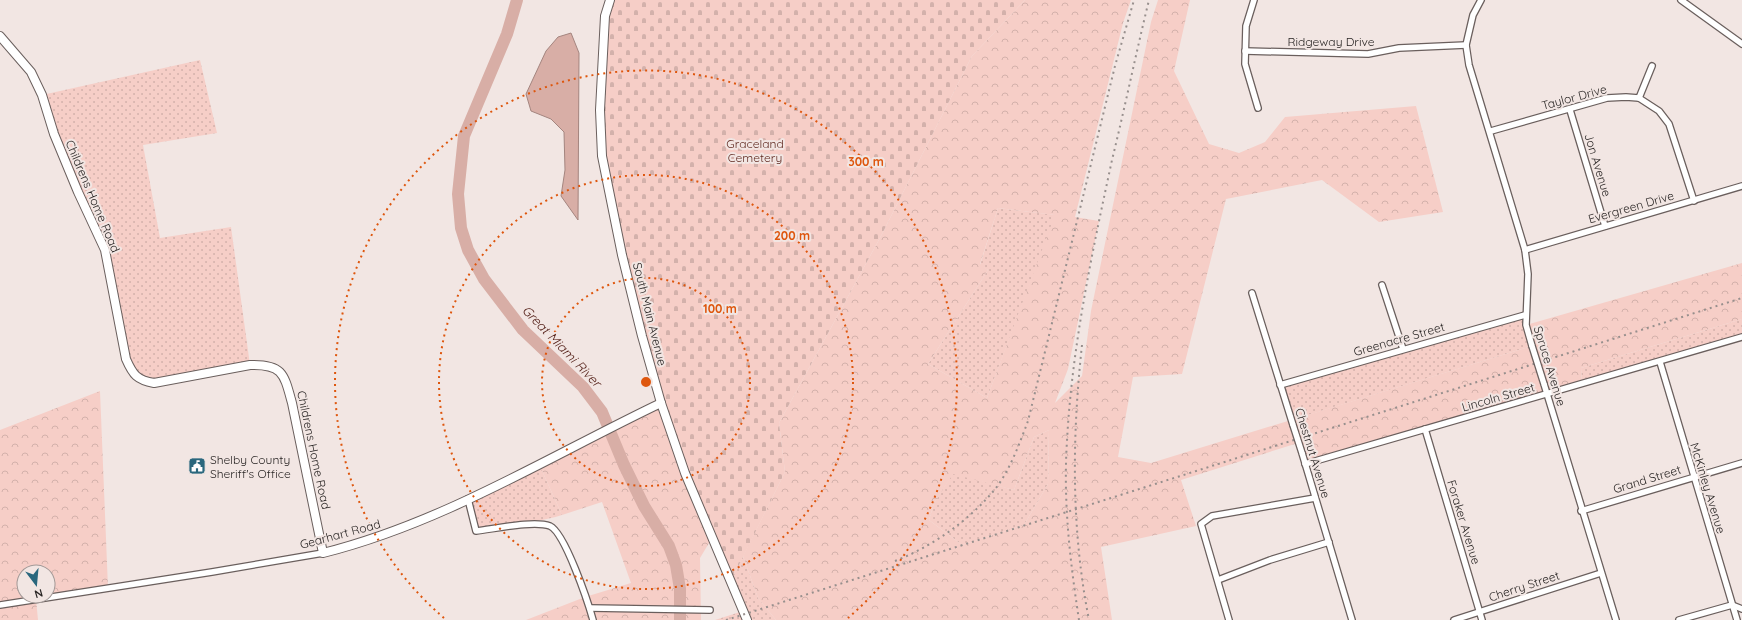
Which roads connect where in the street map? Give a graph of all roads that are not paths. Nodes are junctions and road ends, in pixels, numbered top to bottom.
1 (610, 0) edge
2 (1254, 0) edge
3 (1481, 0) edge
4 (1681, 0) edge
5 (0, 36) edge
6 (1742, 44) edge
7 (1466, 45) junction
8 (1245, 51) junction
9 (1652, 66) dead end
10 (1639, 98) junction
11 (1258, 108) dead end
12 (1570, 110) junction
13 (1491, 131) junction
14 (1742, 186) edge
15 (1694, 200) junction
16 (1606, 226) junction
17 (1526, 250) junction
18 (1382, 286) dead end
19 (1252, 293) dead end
20 (1525, 314) junction
21 (1742, 337) edge
22 (1403, 349) junction
23 (1660, 362) junction
24 (1280, 385) junction
25 (1547, 395) junction
26 (660, 403) junction
27 (1425, 429) junction
28 (1742, 463) edge
29 (1305, 464) junction
30 (1693, 477) junction
31 (1315, 498) junction
32 (468, 499) junction
33 (1581, 511) junction
34 (1329, 542) junction
35 (323, 553) junction
36 (1601, 573) junction
37 (1218, 580) junction
38 (0, 605) edge
39 (1732, 605) junction
40 (590, 608) junction
41 (1742, 609) edge
42 (710, 610) dead end
43 (1480, 612) junction
44 (593, 620) edge
45 (747, 620) edge
46 (1230, 620) edge
47 (1352, 620) edge
48 (1454, 620) edge
49 (1482, 620) edge
50 (1616, 620) edge
51 (1679, 620) edge
52 (1737, 620) edge

1 - 26 street, South Main Avenue
2 - 8 street
3 - 7 street, Spruce Avenue
4 - 6 street
5 - 35 street, Childrens Home Road
7 - 8 street, Ridgeway Drive
7 - 13 street, Spruce Avenue
8 - 11 street
9 - 10 street
10 - 12 street, Taylor Drive
10 - 15 street
12 - 13 street, Taylor Drive
12 - 16 street, Jon Avenue
13 - 17 street, Spruce Avenue
14 - 15 street, Evergreen Drive
15 - 16 street, Evergreen Drive
16 - 17 street, Evergreen Drive
17 - 20 street, Spruce Avenue
18 - 22 street
19 - 24 street, Chestnut Avenue
20 - 22 street, Greenacre Street
20 - 25 street, Spruce Avenue, bridge
21 - 23 street, Lincoln Street
22 - 24 street, Greenacre Street
23 - 25 street, Lincoln Street
23 - 30 street, McKinley Avenue
24 - 29 street, Chestnut Avenue, bridge
25 - 27 street, Lincoln Street
25 - 33 street, Spruce Avenue
26 - 32 street, Gearhart Road
26 - 45 street, South Main Avenue
27 - 29 street, Lincoln Street
27 - 43 street, Foraker Avenue
28 - 30 street, Grand Street
29 - 31 street, Chestnut Avenue
30 - 33 street, Grand Street
30 - 39 street, McKinley Avenue
31 - 34 street, Chestnut Avenue
31 - 37 street
32 - 35 street, Gearhart Road
32 - 40 street
33 - 36 street, Spruce Avenue
34 - 37 street
34 - 47 street, Chestnut Avenue
35 - 38 street, Gearhart Road
36 - 43 street, Cherry Street
36 - 50 street, Spruce Avenue
37 - 46 street
39 - 41 street
39 - 51 street
39 - 52 street, McKinley Avenue
40 - 42 street
40 - 44 street
43 - 48 street, Cherry Street
43 - 49 street, Foraker Avenue

